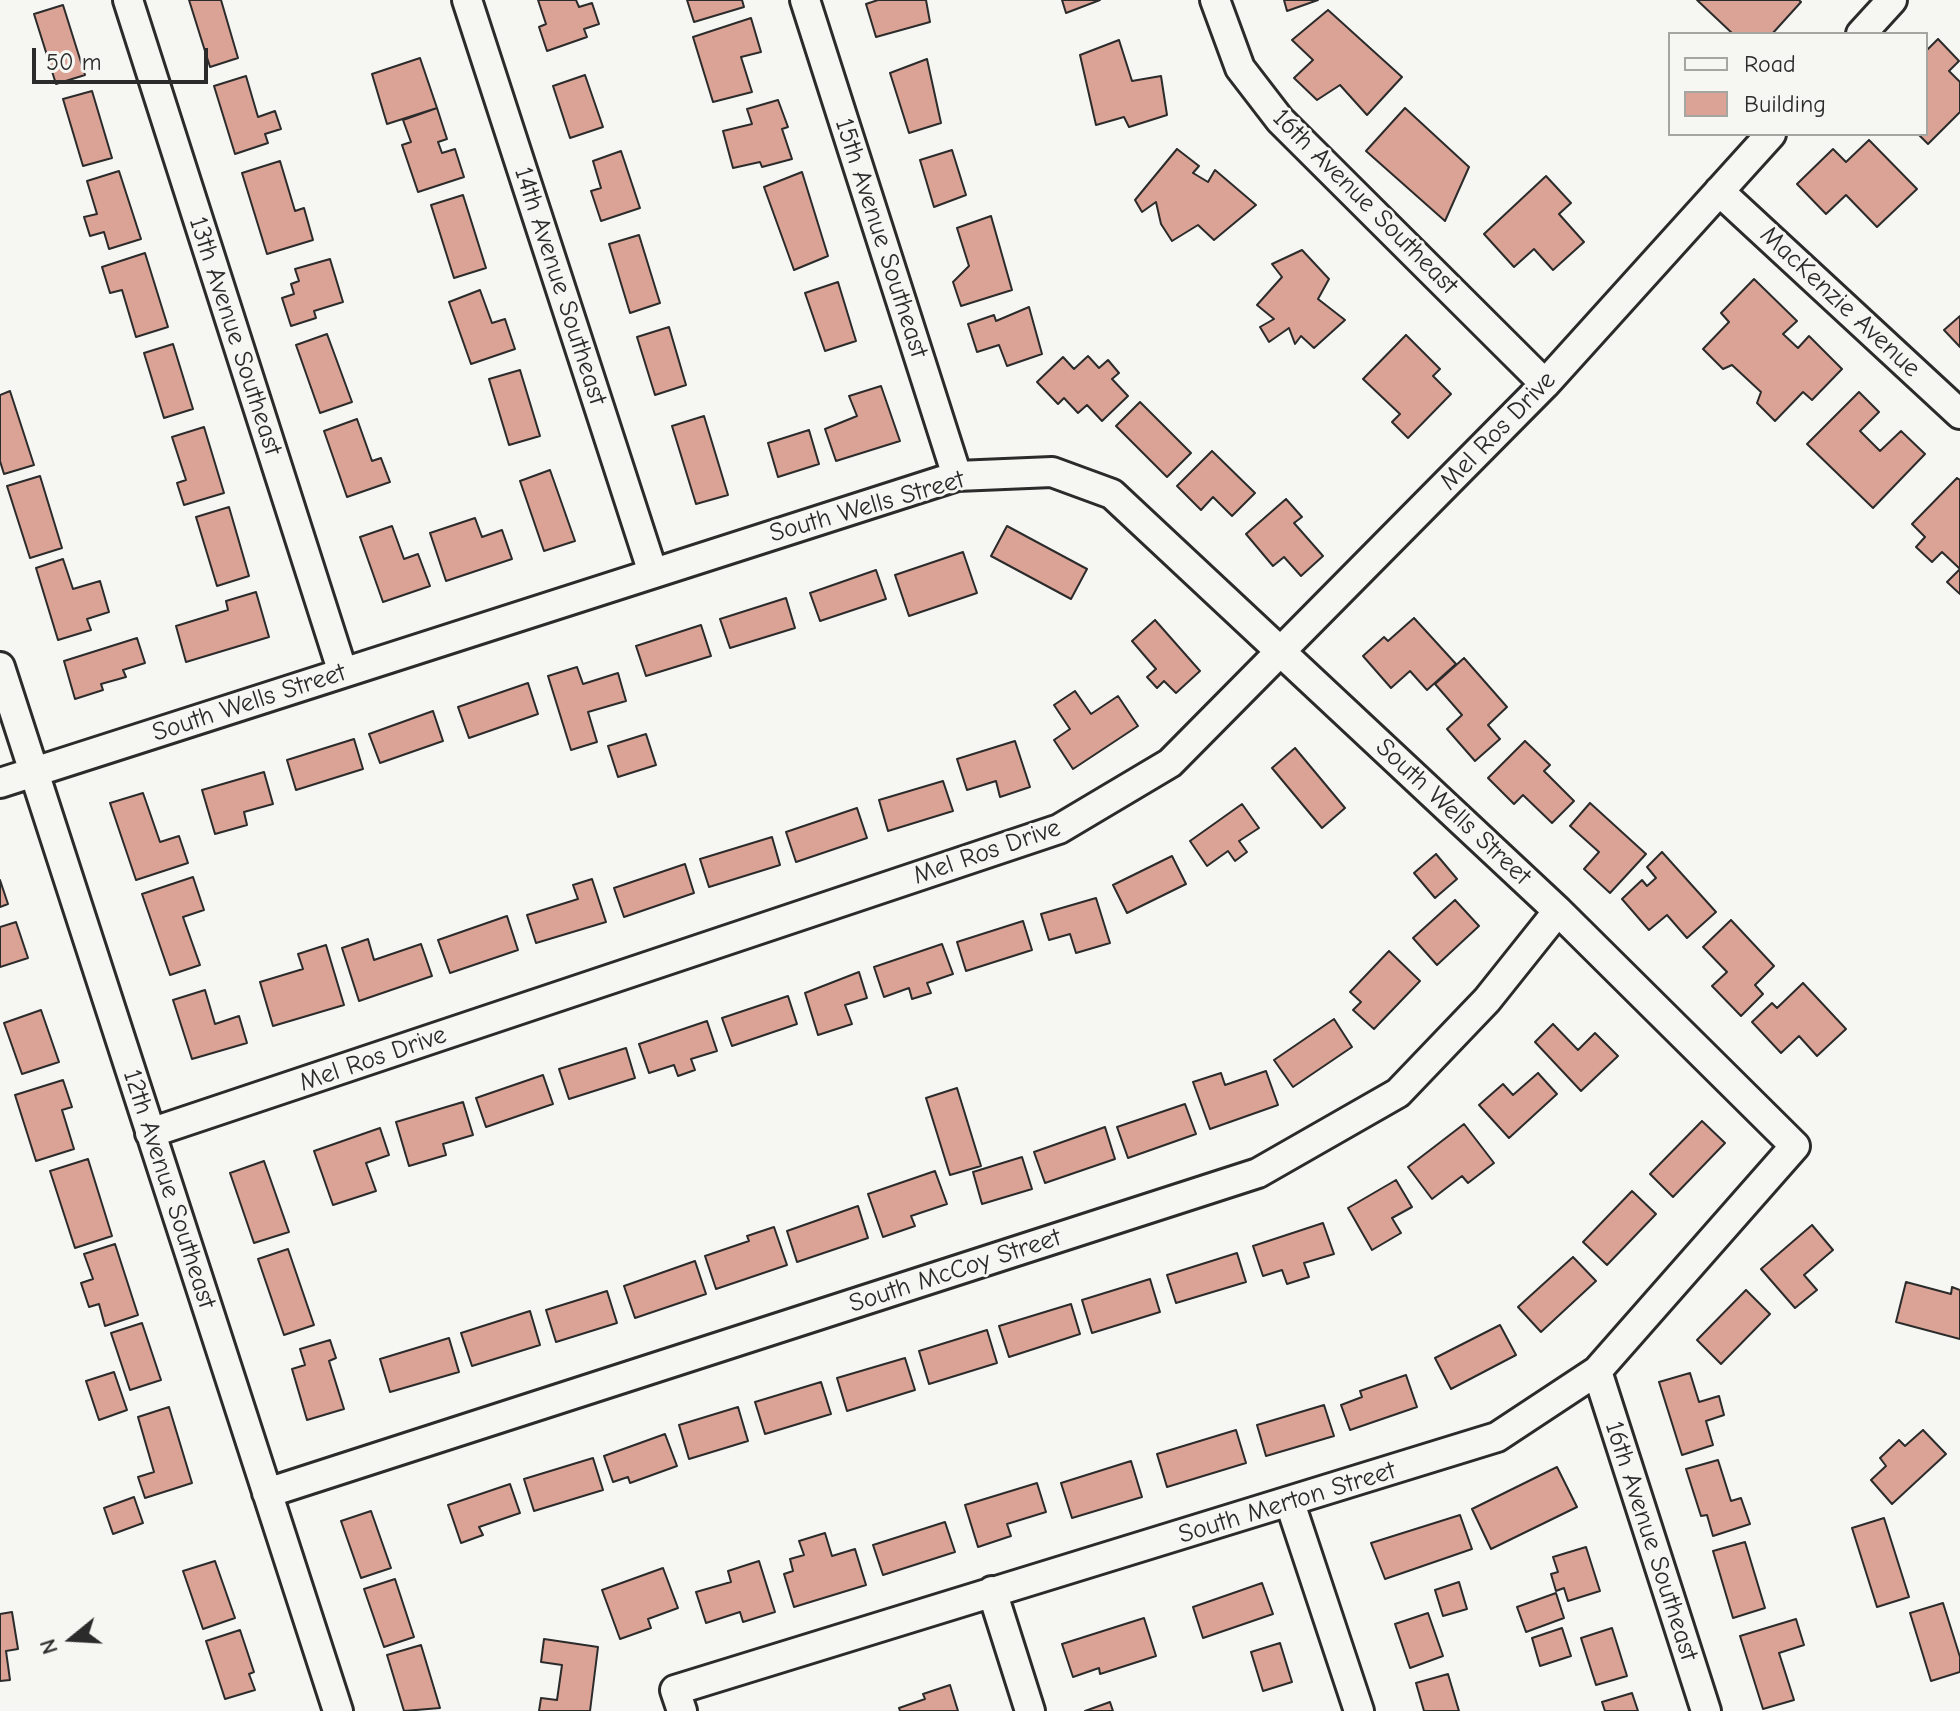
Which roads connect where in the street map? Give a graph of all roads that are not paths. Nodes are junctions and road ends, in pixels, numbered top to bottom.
1 (128, 0) edge
2 (467, 0) edge
3 (805, 0) edge
4 (1215, 0) edge
5 (1892, 0) edge
6 (1863, 32) edge
7 (1769, 136) edge
8 (1719, 191) junction
9 (1545, 384) junction
10 (1960, 414) edge
11 (957, 476) junction
12 (653, 573) junction
13 (1282, 650) junction
14 (0, 667) edge
15 (343, 673) junction
16 (34, 772) junction
17 (0, 783) edge
18 (1558, 911) junction
19 (150, 1133) junction
20 (1795, 1146) joint
21 (1597, 1371) junction
22 (267, 1493) junction
23 (1290, 1503) junction
24 (992, 1591) junction
25 (678, 1700) edge
26 (338, 1711) edge
27 (1030, 1711) edge
28 (1359, 1711) edge
29 (1706, 1711) edge

1 - 15 street, 13th Avenue Southeast
2 - 12 street, 14th Avenue Southeast
3 - 11 street, 15th Avenue Southeast
4 - 9 street, 16th Avenue Southeast
5 - 6 street
7 - 8 street, Mel Ros Drive
8 - 9 street, Mel Ros Drive
8 - 10 street, MacKenzie Avenue
9 - 13 street, Mel Ros Drive
11 - 12 street, South Wells Street
11 - 13 street, South Wells Street
12 - 15 street, South Wells Street
13 - 18 street, South Wells Street
13 - 19 street, Mel Ros Drive
14 - 16 street, 12th Avenue Southeast
15 - 16 street, South Wells Street
16 - 17 street, South Wells Street
16 - 19 street, 12th Avenue Southeast
18 - 20 street, South Wells Street
18 - 22 street, South McCoy Street
19 - 22 street, 12th Avenue Southeast
20 - 21 street, South Merton Street
21 - 23 street, South Merton Street
21 - 29 street, 16th Avenue Southeast
22 - 26 street, 12th Avenue Southeast
23 - 24 street, South Merton Street
23 - 28 street
24 - 25 street, South Merton Street
24 - 27 street

